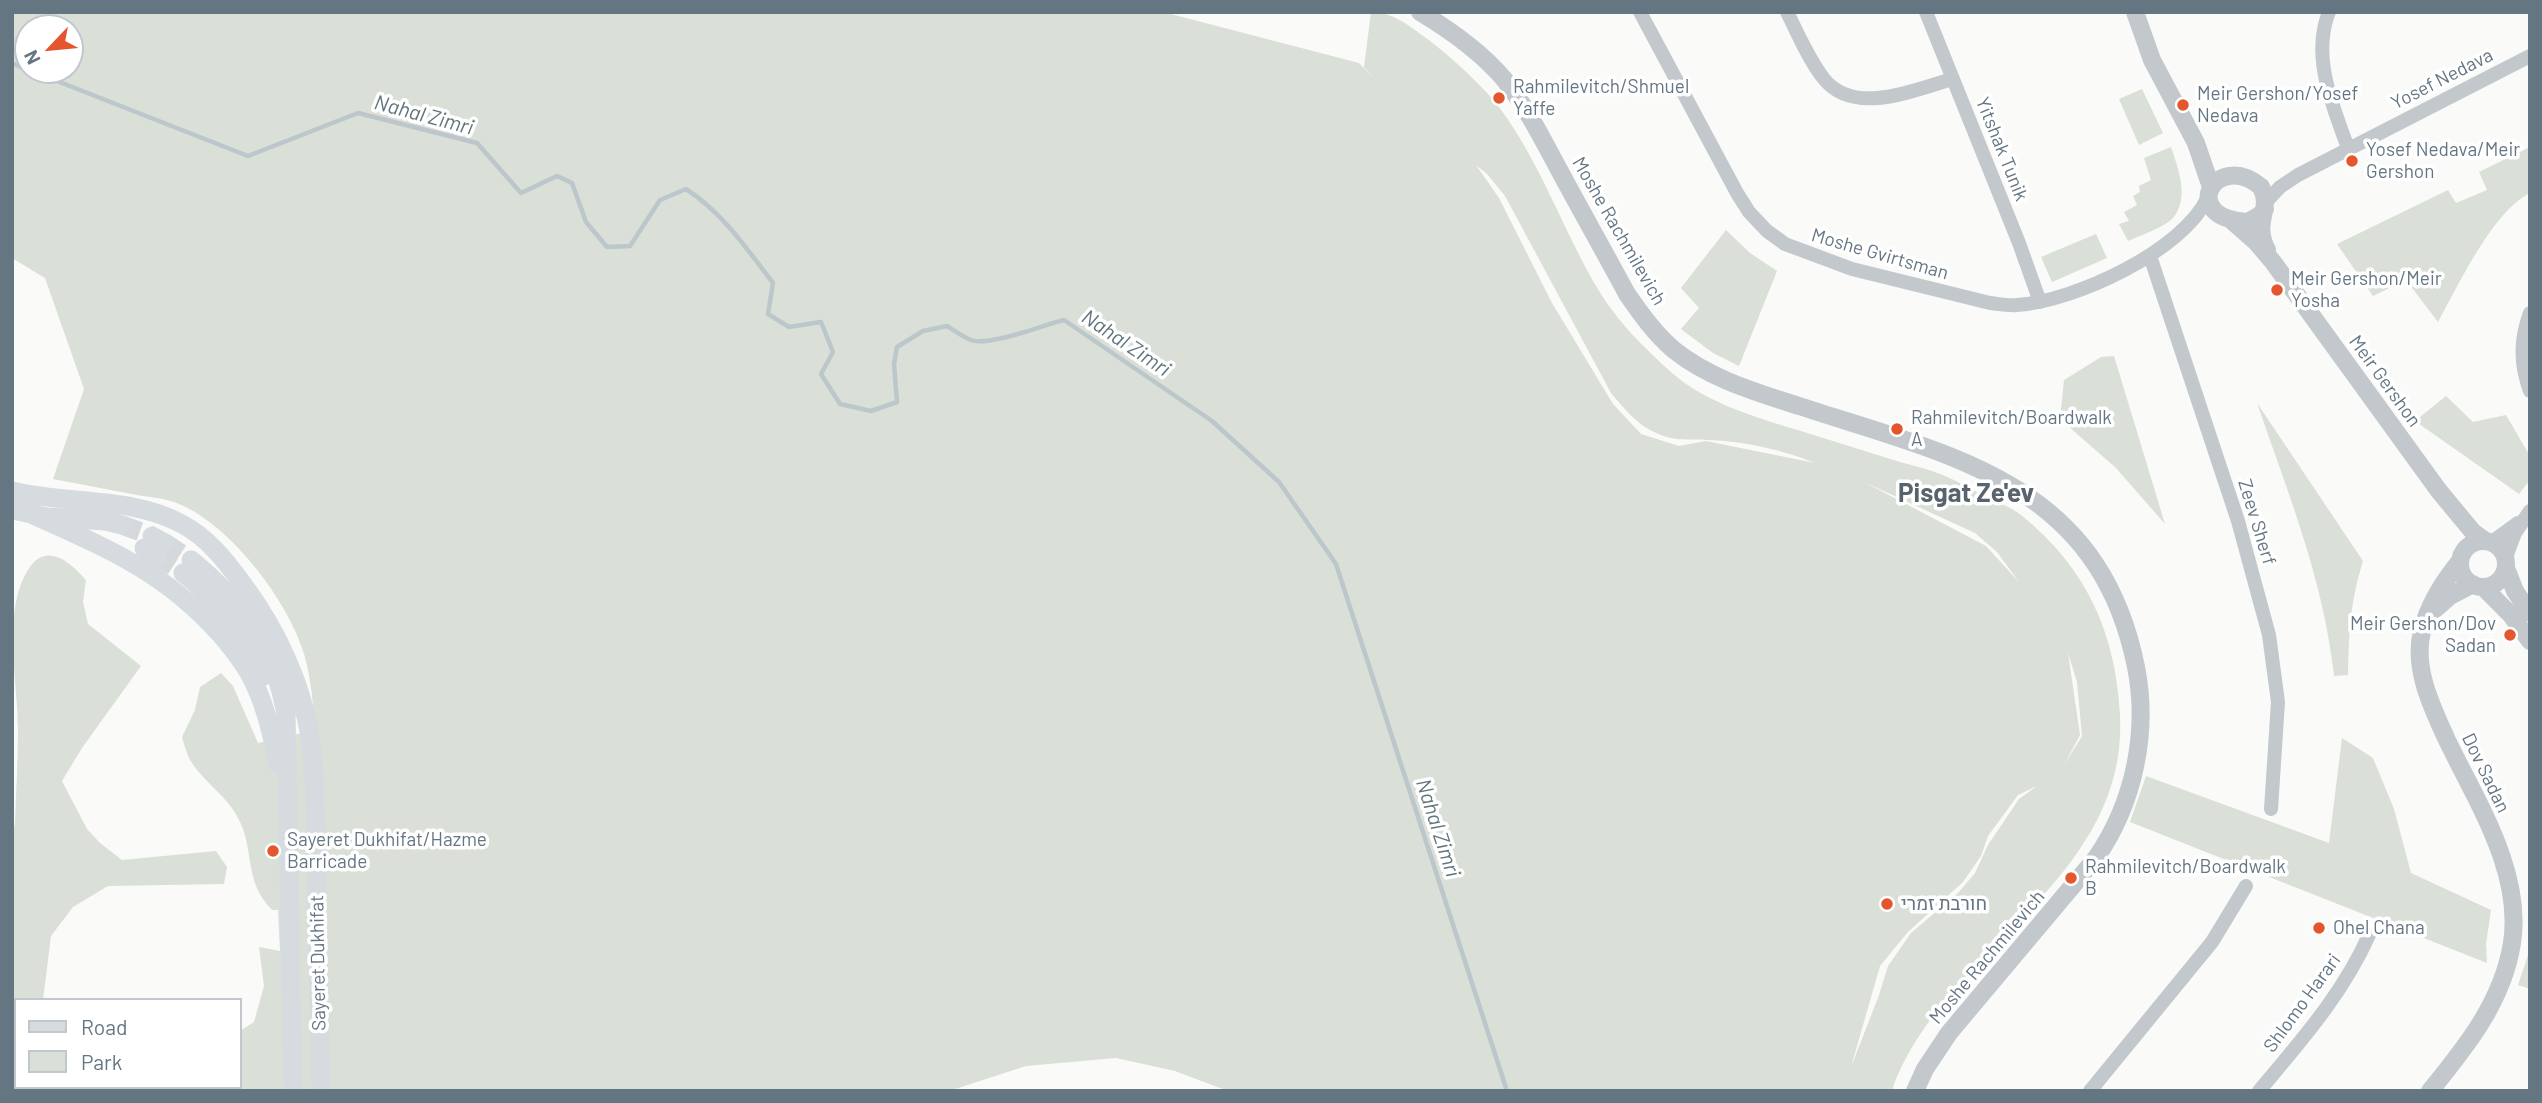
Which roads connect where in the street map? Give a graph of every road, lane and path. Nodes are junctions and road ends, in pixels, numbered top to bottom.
1 (1420, 12) edge
2 (1640, 12) edge
3 (1787, 12) edge
4 (1926, 12) edge
5 (2135, 12) edge
6 (2329, 12) edge
7 (2530, 56) edge
8 (1954, 79) junction
9 (2196, 144) junction
10 (2348, 148) junction
11 (2298, 175) junction
12 (2241, 178) junction
13 (2209, 192) junction
14 (2265, 206) junction
15 (2224, 217) junction
16 (2181, 232) junction
17 (2150, 256) junction
18 (2273, 262) junction
19 (2040, 302) junction
20 (2530, 313) edge
21 (2530, 391) edge
22 (12, 491) edge
23 (2439, 491) junction
24 (29, 513) edge
25 (2527, 514) edge
26 (119, 530) tunnel mouth
27 (2488, 541) junction
28 (2462, 557) junction
29 (2506, 563) junction
30 (187, 567) tunnel mouth
31 (2478, 586) junction
32 (2530, 612) edge
33 (2426, 619) junction
34 (2530, 641) edge
35 (287, 801) junction
36 (2271, 808) dead end
37 (2246, 886) dead end
38 (2370, 933) dead end
39 (293, 1091) edge
40 (321, 1091) edge
41 (1915, 1091) edge
42 (2090, 1091) edge
43 (2259, 1091) edge
44 (2430, 1091) edge

1 - 41 street, Moshe Rachmilevich
2 - 19 street, Moshe Gvirtsman
3 - 8 street
4 - 8 street, Yitshak Tunik
5 - 9 street
6 - 10 street
7 - 10 street, Yosef Nedava
8 - 19 street, Yitshak Tunik
9 - 12 street
9 - 13 street
10 - 11 street, Yosef Nedava
11 - 12 street, Yosef Nedava
11 - 14 street, Yosef Nedava
12 - 13 street
12 - 14 street
13 - 15 street
13 - 16 street, Moshe Gvirtsman
14 - 15 street
14 - 18 street, Meir Gershon
15 - 16 street, Moshe Gvirtsman
15 - 18 street, Meir Gershon
16 - 17 street, Moshe Gvirtsman
17 - 19 street, Moshe Gvirtsman
17 - 36 street, Zeev Sherf
18 - 23 street, Meir Gershon
20 - 21 street
22 - 40 main road, Sayeret Dukhifat
23 - 27 street, Meir Gershon
23 - 28 street, Meir Gershon
24 - 26 main road
24 - 35 main road
25 - 27 street
25 - 29 street
27 - 28 street
27 - 29 street
28 - 31 street
28 - 33 street, Dov Sadan
29 - 31 street
29 - 32 street
30 - 35 main road, Sayeret Dukhifat
31 - 33 street
31 - 34 street
33 - 44 street, Dov Sadan
35 - 39 main road, Sayeret Dukhifat
37 - 42 street
38 - 43 street, Shlomo Harari

